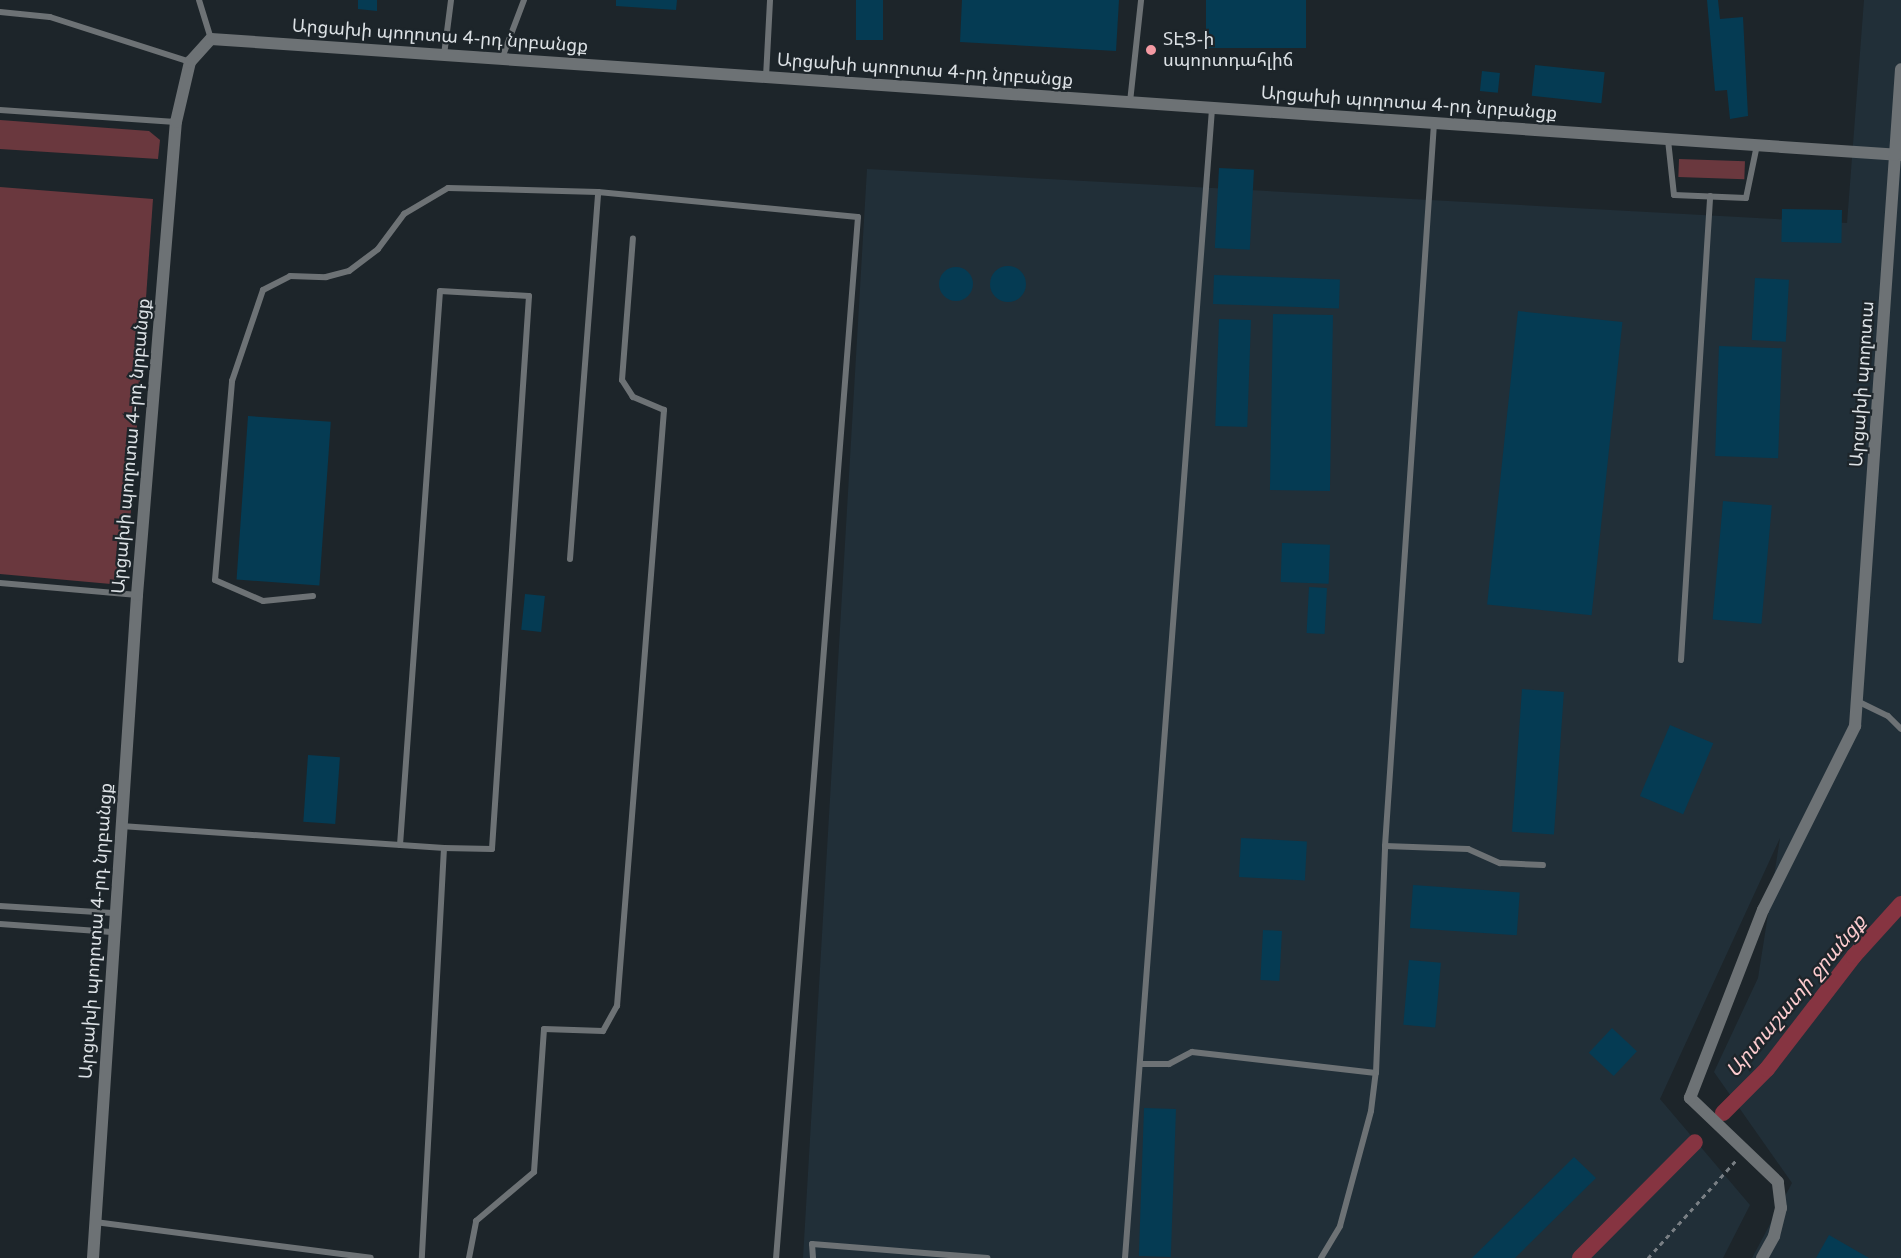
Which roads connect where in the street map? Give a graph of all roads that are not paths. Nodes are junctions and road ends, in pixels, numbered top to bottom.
1 (199, 0) edge
2 (451, 0) edge
3 (524, 0) edge
4 (770, 0) edge
5 (1141, 0) edge
6 (0, 12) edge
7 (211, 39) junction
8 (444, 55) junction
9 (501, 59) junction
10 (190, 62) junction
11 (1901, 69) edge
12 (766, 77) junction
13 (1130, 102) junction
14 (1212, 108) junction
15 (0, 110) edge
16 (176, 122) junction
17 (1434, 123) junction
18 (1668, 139) junction
19 (1757, 145) junction
20 (1898, 155) edge
21 (598, 192) junction
22 (1710, 196) junction
23 (633, 238) dead end
24 (570, 559) dead end
25 (0, 583) edge
26 (137, 594) junction
27 (313, 596) dead end
28 (1681, 660) dead end
29 (1857, 700) junction
30 (1901, 729) edge
31 (120, 826) junction
32 (400, 845) junction
33 (1385, 846) junction
34 (444, 848) junction
35 (1543, 866) dead end
36 (0, 906) edge
37 (113, 913) junction
38 (0, 924) edge
39 (112, 932) junction
40 (1140, 1064) junction
41 (1376, 1073) junction
42 (95, 1222) junction
43 (93, 1258) edge
44 (371, 1258) edge
45 (422, 1258) edge
46 (469, 1258) edge
47 (776, 1258) edge
48 (813, 1258) edge
49 (987, 1258) edge
50 (1125, 1258) edge
51 (1321, 1258) edge
52 (1762, 1258) edge

1 - 7 lane
2 - 8 lane
3 - 9 lane
4 - 12 lane
5 - 13 lane
6 - 10 lane
7 - 8 street, Արցախի պողոտա 4-րդ նրբանցք
7 - 10 street, Արցախի պողոտա 4-րդ նրբանցք
8 - 9 street, Արցախի պողոտա 4-րդ նրբանցք
9 - 12 street, Արցախի պողոտա 4-րդ նրբանցք
10 - 16 street, Արցախի պողոտա 4-րդ նրբանցք
11 - 20 street, Արցախի պողոտա
12 - 13 street, Արցախի պողոտա 4-րդ նրբանցք
13 - 14 street, Արցախի պողոտա 4-րդ նրբանցք
14 - 17 street, Արցախի պողոտա 4-րդ նրբանցք
14 - 40 lane
15 - 16 lane
16 - 26 street, Արցախի պողոտա 4-րդ նրբանցք
17 - 18 street, Արցախի պողոտա 4-րդ նրբանցք
17 - 33 lane
18 - 19 street, Արցախի պողոտա 4-րդ նրբանցք
18 - 22 lane
19 - 20 street, Արցախի պողոտա 4-րդ նրբանցք
19 - 22 lane
20 - 29 street, Արցախի պողոտա
21 - 24 lane
21 - 27 lane
21 - 47 lane
22 - 28 lane
23 - 46 lane
25 - 26 lane
26 - 31 street, Արցախի պողոտա 4-րդ նրբանցք
29 - 30 lane
29 - 52 street, Արցախի պողոտա
31 - 32 lane
31 - 37 street, Արցախի պողոտա 4-րդ նրբանցք
32 - 34 lane
32 - 34 lane
33 - 35 lane
33 - 41 lane
34 - 45 lane
36 - 37 lane
37 - 39 street, Արցախի պողոտա 4-րդ նրբանցք
38 - 39 lane
39 - 42 street, Արցախի պողոտա 4-րդ նրբանցք
40 - 41 lane
40 - 50 lane
41 - 51 lane
42 - 43 street, Արցախի պողոտա 4-րդ նրբանցք
42 - 44 lane
48 - 49 lane

